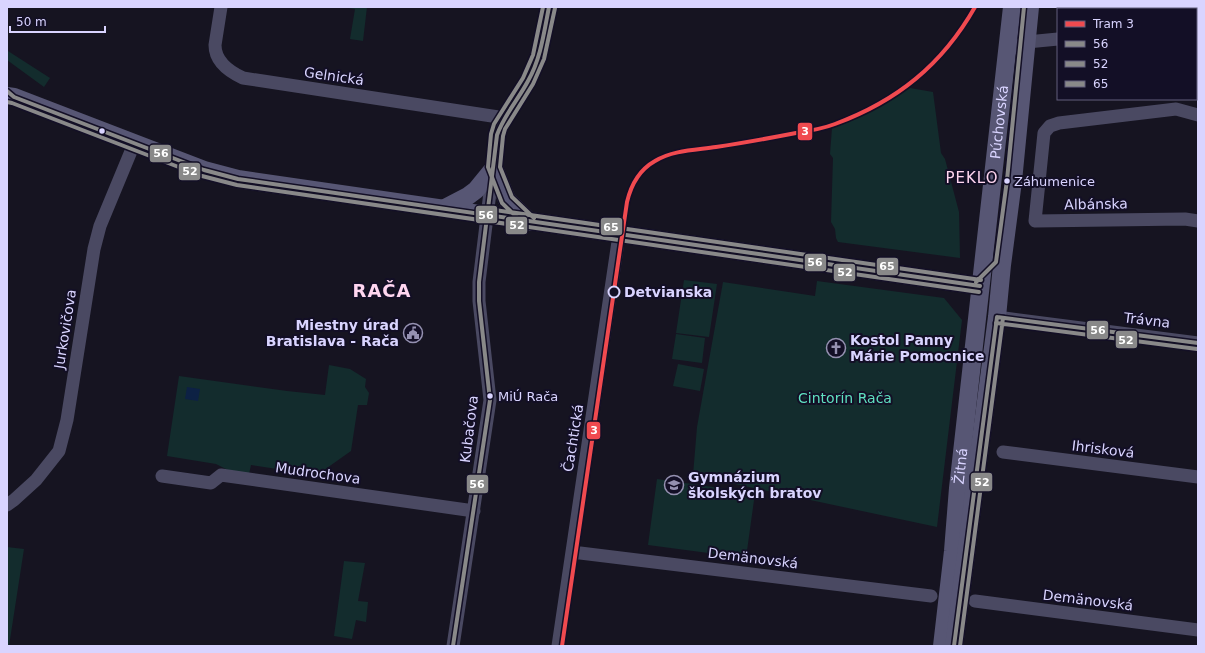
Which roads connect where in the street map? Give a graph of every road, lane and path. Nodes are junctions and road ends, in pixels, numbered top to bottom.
1 (221, 7) edge
2 (549, 7) edge
3 (1012, 7) edge
4 (1030, 7) edge
5 (1057, 39) edge
6 (1026, 42) junction
7 (1007, 51) junction
8 (9, 95) edge
9 (1198, 114) edge
10 (505, 118) junction
11 (134, 144) junction
12 (494, 168) junction
13 (443, 209) junction
14 (487, 215) junction
15 (1198, 221) edge
16 (530, 222) junction
17 (619, 235) junction
18 (1002, 265) junction
19 (980, 286) junction
20 (997, 316) junction
21 (1198, 342) edge
22 (1003, 452) dead end
23 (162, 476) dead end
24 (1198, 477) edge
25 (7, 505) edge
26 (474, 511) junction
27 (572, 552) junction
28 (931, 596) dead end
29 (975, 601) dead end
30 (1198, 630) edge
31 (453, 646) edge
32 (558, 646) edge
33 (942, 646) edge
34 (954, 646) edge

1 - 10 street, Gelnická
2 - 10 street, Kubačova
3 - 7 main road, Púchovská
4 - 6 main road, Púchovská
5 - 6 street
6 - 7 street
6 - 18 main road, Púchovská
7 - 19 main road, Púchovská
8 - 11 main road
9 - 15 street, Albánska
10 - 12 street, Kubačova
11 - 13 main road
11 - 25 street, Jurkovičova
12 - 13 main road
12 - 14 street, Kubačova
12 - 16 main road
13 - 14 main road
14 - 16 main road
14 - 26 street, Kubačova
16 - 17 main road
17 - 19 main road
17 - 27 street, Čachtická
18 - 19 main road
18 - 20 main road, Púchovská
19 - 20 main road
19 - 33 main road, Žitná
20 - 21 street, Trávna
20 - 34 main road, Žitná
22 - 24 street, Ihrisková
23 - 26 street, Mudrochova
26 - 31 street, Kubačova
27 - 28 street, Demänovská
27 - 32 street, Čachtická
29 - 30 street, Demänovská

